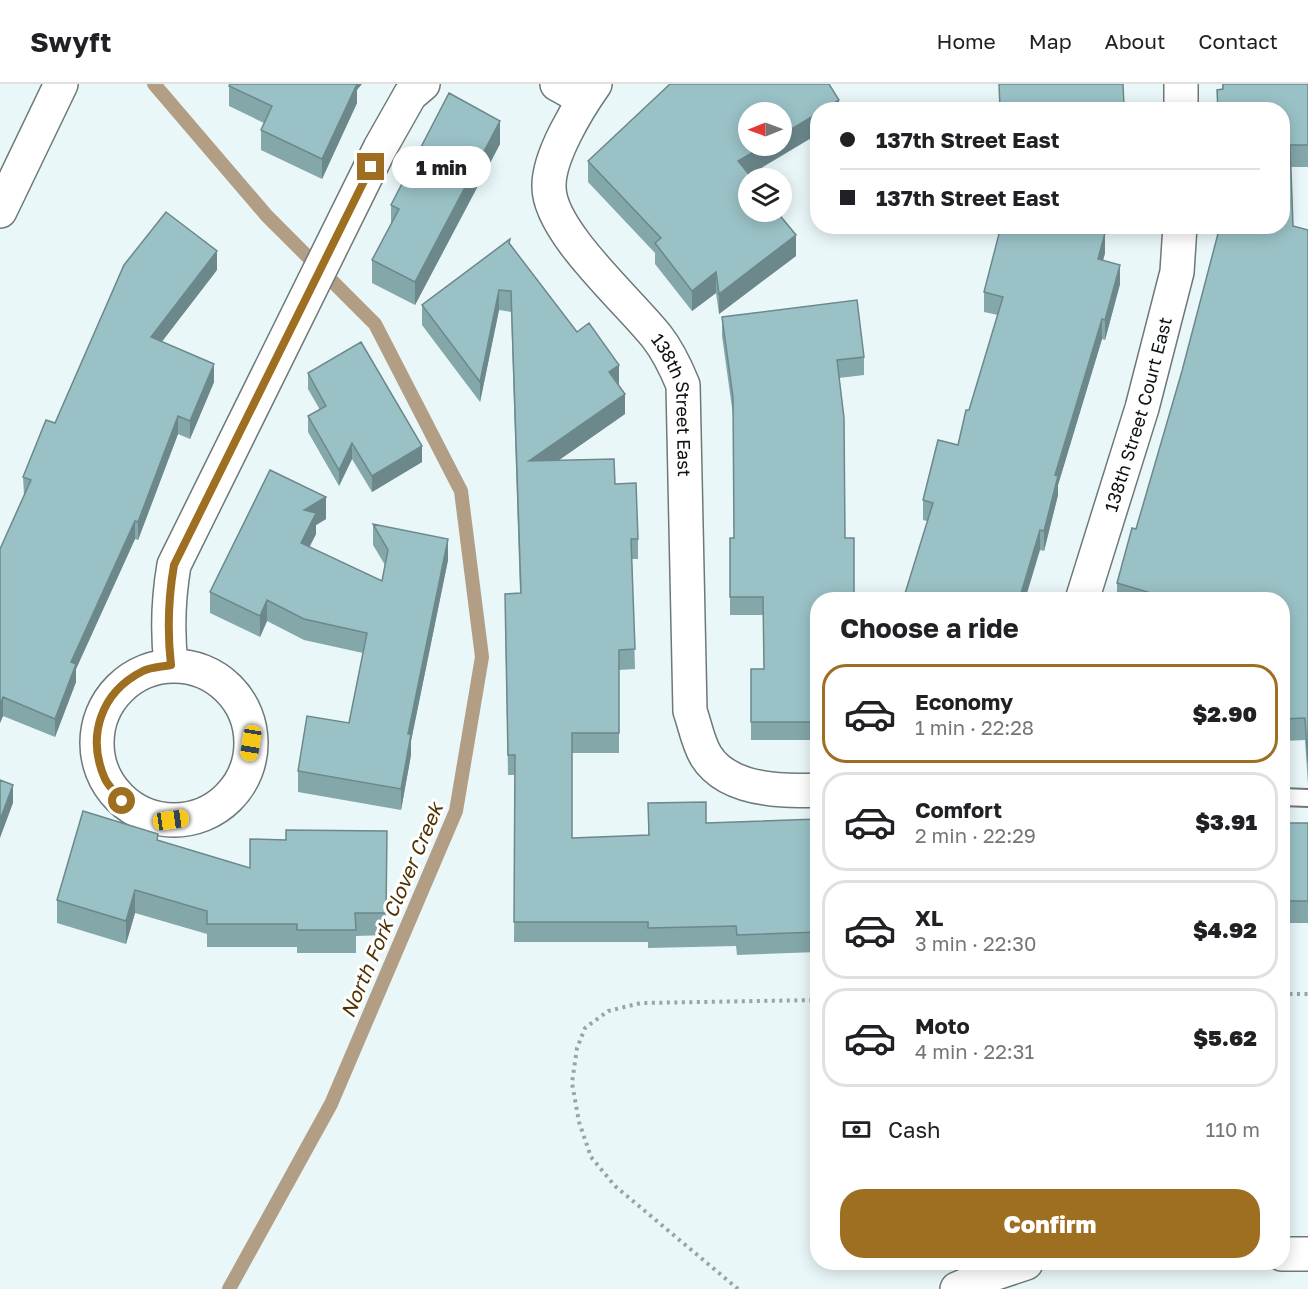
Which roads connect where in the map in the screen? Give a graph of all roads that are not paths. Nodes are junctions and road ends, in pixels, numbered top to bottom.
1 (61, 84) edge
2 (423, 84) edge
3 (1181, 84) edge
4 (579, 89) edge
5 (1181, 102) edge
6 (0, 211) edge
7 (1179, 234) edge
8 (1084, 592) edge
9 (171, 665) junction
10 (810, 790) edge
11 (1290, 797) edge
12 (1308, 798) edge
13 (1290, 1254) edge
14 (1308, 1254) edge
15 (1005, 1270) edge
16 (957, 1289) edge

1 - 6 street
2 - 9 street
3 - 5 street
4 - 10 street, 138th Street East
7 - 8 street, 138th Street Court East
9 - 9 street
11 - 12 lane
13 - 14 street
15 - 16 street

